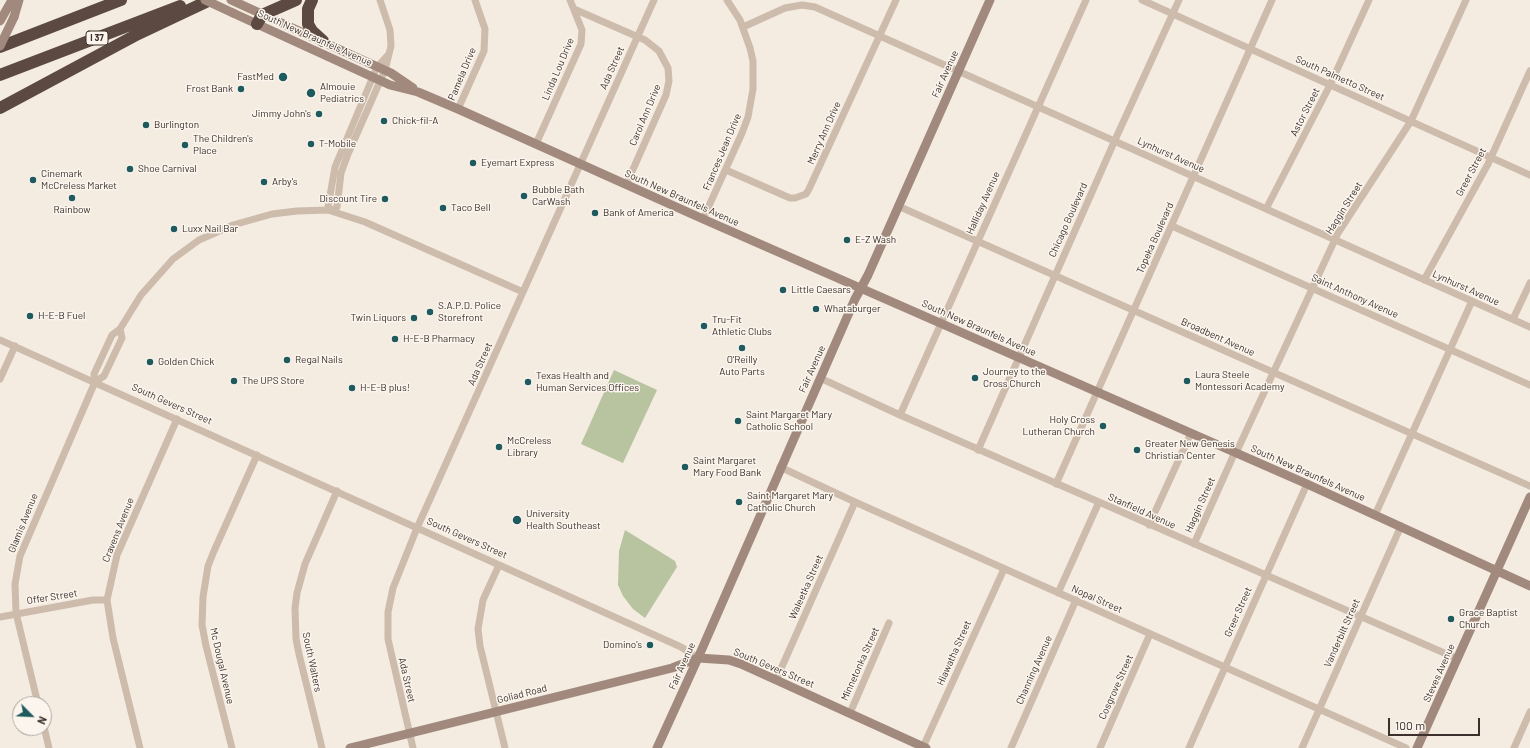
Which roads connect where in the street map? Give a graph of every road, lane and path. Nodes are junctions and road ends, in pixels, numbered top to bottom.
1 (12, 0) edge
2 (19, 0) edge
3 (122, 0) edge
4 (196, 0) edge
5 (205, 0) edge
6 (210, 0) edge
7 (231, 0) edge
8 (296, 0) edge
9 (312, 0) edge
10 (380, 0) edge
11 (475, 0) edge
12 (570, 0) edge
13 (654, 0) edge
14 (727, 0) edge
15 (896, 0) edge
16 (990, 0) edge
17 (1086, 0) edge
18 (1142, 0) edge
19 (1179, 0) edge
20 (1272, 0) edge
21 (1369, 0) edge
22 (1466, 0) edge
23 (803, 2) edge
24 (574, 9) junction
25 (1173, 14) junction
26 (260, 19) junction
27 (0, 21) edge
28 (743, 27) junction
29 (638, 37) junction
30 (879, 37) junction
31 (323, 41) junction
32 (0, 46) edge
33 (1250, 48) junction
34 (381, 69) junction
35 (1530, 71) edge
36 (958, 72) junction
37 (0, 75) edge
38 (376, 78) junction
39 (1330, 85) junction
40 (418, 92) junction
41 (1037, 107) junction
42 (0, 108) edge
43 (458, 109) junction
44 (1411, 121) junction
45 (1115, 140) junction
46 (536, 144) junction
47 (1491, 157) junction
48 (580, 164) junction
49 (726, 170) junction
50 (1193, 175) junction
51 (1530, 176) edge
52 (626, 185) junction
53 (898, 206) junction
54 (1266, 209) junction
55 (332, 211) junction
56 (703, 219) junction
57 (1172, 226) junction
58 (1335, 240) junction
59 (977, 241) junction
60 (1055, 276) junction
61 (1424, 280) junction
62 (1530, 283) edge
63 (860, 288) junction
64 (1314, 288) junction
65 (523, 292) junction
66 (1472, 301) junction
67 (1134, 311) junction
68 (1513, 319) junction
69 (941, 322) junction
70 (1530, 327) edge
71 (120, 329) junction
72 (0, 340) edge
73 (14, 346) junction
74 (1450, 349) junction
75 (1019, 358) junction
76 (1274, 372) junction
77 (820, 378) junction
78 (0, 379) edge
79 (95, 382) junction
80 (1530, 384) edge
81 (1097, 392) junction
82 (900, 415) junction
83 (177, 419) junction
84 (1191, 433) junction
85 (1410, 433) junction
86 (978, 450) junction
87 (1236, 453) junction
88 (257, 455) junction
89 (780, 467) junction
90 (1056, 484) junction
91 (1307, 484) junction
92 (1530, 486) edge
93 (337, 491) junction
94 (1530, 497) edge
95 (855, 502) junction
96 (1099, 502) junction
97 (1375, 515) junction
98 (1149, 525) junction
99 (1401, 526) junction
100 (417, 528) junction
101 (1194, 544) junction
102 (499, 565) junction
103 (1004, 568) junction
104 (1497, 571) junction
105 (1265, 575) junction
106 (1530, 586) edge
107 (1058, 593) junction
108 (108, 600) junction
109 (1076, 600) junction
110 (16, 613) junction
111 (0, 617) edge
112 (1360, 617) junction
113 (889, 623) dead end
114 (1150, 634) junction
115 (698, 658) junction
116 (1458, 659) junction
117 (1224, 667) junction
118 (776, 680) junction
119 (36, 696) edge
120 (1319, 709) junction
121 (496, 712) junction
122 (1530, 712) edge
123 (850, 713) junction
124 (410, 734) junction
125 (46, 736) edge
126 (922, 747) edge
127 (49, 748) edge
128 (140, 748) edge
129 (232, 748) edge
130 (322, 748) edge
131 (350, 748) edge
132 (413, 748) edge
133 (505, 748) edge
134 (656, 748) edge
135 (1011, 748) edge
136 (1100, 748) edge
137 (1189, 748) edge
138 (1302, 748) edge
139 (1406, 748) edge
140 (1417, 748) edge
141 (1514, 748) edge

1 - 27 main road
2 - 32 main road, bridge
3 - 32 highway
4 - 37 highway, I 37
5 - 26 main road, South New Braunfels Avenue, bridge
6 - 42 highway
7 - 26 main road, South New Braunfels Avenue
8 - 26 highway
9 - 31 highway
10 - 34 street
11 - 43 street, Pamela Drive
12 - 24 street, Linda Lou Drive
13 - 29 street, Ada Street
14 - 28 street, Frances Jean Drive
15 - 30 street, Merry Ann Drive
16 - 36 main road, Fair Avenue
17 - 41 street, Halliday Avenue
18 - 25 street, South Palmetto Street
19 - 25 street, Chicago Boulevard
20 - 33 street, Topeka Boulevard
21 - 39 street, Astor Street
22 - 44 street, Haggin Street
23 - 28 street
23 - 30 street, Lynhurst Avenue
24 - 29 street, Carol Ann Drive
24 - 46 street, Linda Lou Drive
25 - 33 street, South Palmetto Street
25 - 45 street, Chicago Boulevard
26 - 31 main road, South New Braunfels Avenue
26 - 38 main road, South New Braunfels Avenue
28 - 49 street, Frances Jean Drive
29 - 48 street, Ada Street
29 - 52 street, Carol Ann Drive
30 - 36 street, Lynhurst Avenue
30 - 49 street, Merry Ann Drive
31 - 34 main road, South New Braunfels Avenue
33 - 39 street, South Palmetto Street
33 - 50 street, Topeka Boulevard
34 - 38 street
34 - 40 main road, South New Braunfels Avenue
35 - 47 street, Greer Street
36 - 41 street, Lynhurst Avenue
36 - 53 main road, Fair Avenue
38 - 40 main road, South New Braunfels Avenue
38 - 55 street
39 - 44 street, South Palmetto Street
39 - 54 street, Astor Street
40 - 43 main road, South New Braunfels Avenue
41 - 45 street, Lynhurst Avenue
41 - 59 street, Halliday Avenue
43 - 46 main road, South New Braunfels Avenue
44 - 47 street, South Palmetto Street
44 - 58 street, Haggin Street
45 - 50 street, Lynhurst Avenue
45 - 60 street, Chicago Boulevard
46 - 48 main road, South New Braunfels Avenue
47 - 51 street, South Palmetto Street
47 - 61 street, Greer Street
48 - 52 main road, South New Braunfels Avenue
48 - 65 street, Ada Street
49 - 56 street, Frances Jean Drive
50 - 54 street, Lynhurst Avenue
50 - 57 street, Topeka Boulevard
52 - 56 main road, South New Braunfels Avenue
53 - 59 street, Broadbent Avenue
53 - 63 main road, Fair Avenue
54 - 58 street, Lynhurst Avenue
55 - 65 street
55 - 71 street
56 - 63 main road, South New Braunfels Avenue
57 - 64 street, Saint Anthony Avenue
57 - 67 street, Topeka Boulevard
58 - 61 street, Lynhurst Avenue
58 - 64 street, Haggin Street
59 - 60 street, Broadbent Avenue
59 - 69 street, Halliday Avenue
60 - 67 street, Broadbent Avenue
60 - 75 street, Chicago Boulevard
61 - 66 street, Lynhurst Avenue
62 - 68 street
63 - 69 main road, South New Braunfels Avenue
63 - 77 main road, Fair Avenue
64 - 74 street, Saint Anthony Avenue
64 - 76 street, Haggin Street
65 - 100 street, Ada Street
66 - 68 street, Lynhurst Avenue
66 - 74 street
67 - 76 street, Broadbent Avenue
67 - 81 street, Topeka Boulevard
68 - 70 street, Lynhurst Avenue
69 - 75 main road, South New Braunfels Avenue
69 - 82 street, Halliday Avenue
71 - 79 street
71 - 79 street
72 - 73 street, South Gevers Street
73 - 78 street
73 - 79 street, South Gevers Street
74 - 80 street, Saint Anthony Avenue
74 - 85 street
75 - 81 main road, South New Braunfels Avenue
75 - 86 street, Chicago Boulevard
76 - 85 street, Broadbent Avenue
76 - 87 street, Haggin Street
77 - 82 street, Stanfield Avenue
77 - 89 main road, Fair Avenue
79 - 83 street, South Gevers Street
79 - 110 street, Glamis Avenue
81 - 84 main road, South New Braunfels Avenue
81 - 90 street, Topeka Boulevard
82 - 86 street, Stanfield Avenue
83 - 88 street, South Gevers Street
83 - 108 street, Cravens Avenue
84 - 87 main road, South New Braunfels Avenue
84 - 98 street
85 - 92 street, Broadbent Avenue
85 - 97 street
86 - 90 street, Stanfield Avenue
87 - 91 main road, South New Braunfels Avenue
87 - 101 street, Haggin Street
88 - 93 street, South Gevers Street
88 - 129 street, Mc Dougal Avenue
89 - 95 street, Nopal Street
89 - 115 main road, Fair Avenue
90 - 96 street, Stanfield Avenue
91 - 97 main road, South New Braunfels Avenue
91 - 105 street, Greer Street
93 - 100 street, South Gevers Street
93 - 130 street, South Walters
94 - 104 main road, Steves Avenue
95 - 103 street, Nopal Street
95 - 118 street, Waleetka Street
96 - 98 street, Stanfield Avenue
96 - 107 street
97 - 99 main road, South New Braunfels Avenue
98 - 101 street, Stanfield Avenue
99 - 104 main road, South New Braunfels Avenue
99 - 112 street, Vanderbilt Street
100 - 102 street, South Gevers Street
100 - 124 street, Ada Street
101 - 105 street, Stanfield Avenue
102 - 115 street, South Gevers Street
102 - 121 street
103 - 107 street, Nopal Street
103 - 126 street, Hiawatha Street
104 - 106 main road, South New Braunfels Avenue
104 - 116 main road, Steves Avenue
105 - 112 street, Stanfield Avenue
105 - 117 street, Greer Street
107 - 109 street, Nopal Street
108 - 110 street, Offer Street
108 - 128 street, Cravens Avenue
109 - 114 street, Nopal Street
109 - 135 street, Channing Avenue
110 - 111 street, Offer Street
110 - 119 street, Glamis Avenue
112 - 116 street, Stanfield Avenue
112 - 120 street, Vanderbilt Street
113 - 123 street, Minnetonka Street
114 - 117 street, Nopal Street
114 - 136 street, Cosgrove Street
115 - 118 main road, South Gevers Street
115 - 121 main road, Goliad Road
115 - 134 main road, Fair Avenue
116 - 140 main road, Steves Avenue
117 - 120 street, Nopal Street
117 - 137 street, Greer Street
118 - 123 main road, South Gevers Street
120 - 138 street, Vanderbilt Street
120 - 139 street, Nopal Street
121 - 124 main road, Goliad Road
121 - 133 street
122 - 141 street
123 - 126 main road, South Gevers Street
124 - 131 main road, Goliad Road
124 - 132 street, Ada Street
125 - 127 street

